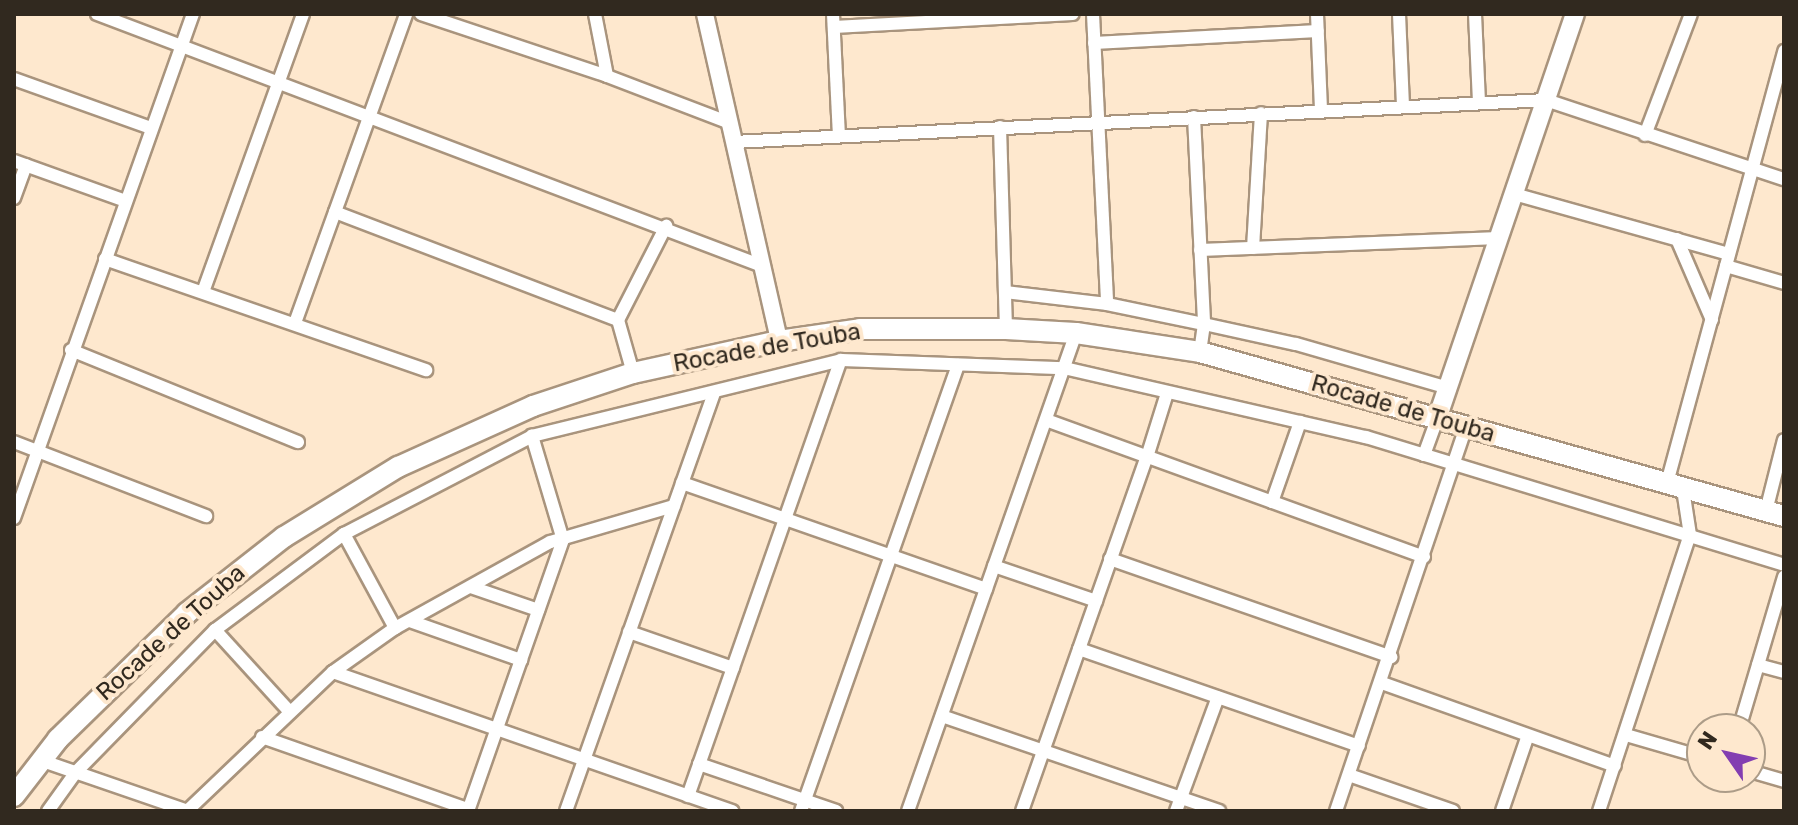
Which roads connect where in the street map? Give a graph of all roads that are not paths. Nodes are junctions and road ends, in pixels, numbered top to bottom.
1 (193, 14) edge
2 (303, 14) edge
3 (406, 14) edge
4 (421, 14) edge
5 (595, 14) edge
6 (705, 14) edge
7 (1073, 14) edge
8 (1093, 14) edge
9 (1317, 14) edge
10 (1399, 14) edge
11 (1475, 14) edge
12 (1575, 14) edge
13 (1691, 14) edge
14 (101, 15) edge
15 (992, 16) edge
16 (907, 18) edge
17 (833, 20) edge
18 (1318, 31) junction
19 (1094, 43) junction
20 (182, 46) junction
21 (1784, 51) edge
22 (607, 76) junction
23 (14, 79) edge
24 (279, 82) junction
25 (1546, 100) junction
26 (1479, 102) junction
27 (1403, 106) junction
28 (1321, 110) junction
29 (1261, 113) junction
30 (370, 116) junction
31 (1194, 117) junction
32 (1098, 122) junction
33 (730, 123) junction
34 (1000, 127) junction
35 (151, 128) junction
36 (1645, 135) junction
37 (839, 136) junction
38 (734, 142) junction
39 (20, 163) edge
40 (1751, 170) junction
41 (1784, 179) edge
42 (1514, 194) junction
43 (14, 198) edge
44 (126, 201) junction
45 (335, 212) junction
46 (666, 226) junction
47 (1499, 238) junction
48 (1677, 239) junction
49 (1253, 248) junction
50 (1200, 250) junction
51 (105, 259) junction
52 (1728, 260) junction
53 (762, 266) junction
54 (1784, 283) edge
55 (203, 292) junction
56 (1005, 292) junction
57 (1107, 304) junction
58 (618, 320) junction
59 (1712, 320) junction
60 (295, 323) junction
61 (1204, 324) junction
62 (1006, 329) junction
63 (1076, 333) junction
64 (779, 341) junction
65 (71, 350) junction
66 (1200, 352) junction
67 (841, 360) junction
68 (958, 365) junction
69 (1064, 368) junction
70 (426, 370) dead end
71 (633, 373) junction
72 (1448, 388) junction
73 (714, 392) junction
74 (1167, 393) junction
75 (1437, 419) junction
76 (1046, 420) junction
77 (1300, 422) junction
78 (1466, 427) junction
79 (532, 436) junction
80 (1784, 440) edge
81 (14, 442) edge
82 (298, 442) dead end
83 (37, 450) junction
84 (1424, 455) junction
85 (1147, 457) junction
86 (1454, 464) junction
87 (682, 483) junction
88 (1675, 486) junction
89 (1272, 502) junction
90 (674, 506) junction
91 (1775, 513) edge
92 (206, 516) dead end
93 (14, 518) edge
94 (785, 519) junction
95 (344, 534) junction
96 (1690, 535) junction
97 (563, 540) junction
98 (891, 556) junction
99 (1424, 557) junction
100 (1110, 559) junction
101 (1784, 565) edge
102 (994, 566) junction
103 (1784, 577) edge
104 (471, 587) junction
105 (986, 589) junction
106 (1096, 601) junction
107 (538, 610) junction
108 (410, 621) junction
109 (395, 628) junction
110 (215, 630) junction
111 (629, 632) junction
112 (1079, 649) junction
113 (1391, 657) junction
114 (521, 660) junction
115 (1758, 665) junction
116 (733, 668) junction
117 (333, 672) junction
118 (1784, 672) edge
119 (1382, 683) junction
120 (1218, 697) junction
121 (289, 711) junction
122 (1744, 713) edge
123 (942, 716) junction
124 (496, 729) junction
125 (1626, 735) junction
126 (262, 737) junction
127 (1527, 738) junction
128 (1359, 746) junction
129 (1043, 751) junction
130 (1686, 752) edge
131 (40, 760) junction
132 (584, 760) junction
133 (699, 764) junction
134 (1615, 766) junction
135 (76, 772) junction
136 (1349, 775) junction
137 (14, 796) edge
138 (688, 796) junction
139 (1178, 805) edge
140 (803, 806) edge
141 (182, 810) edge
142 (468, 810) edge
143 (48, 811) edge
144 (566, 811) edge
145 (732, 811) edge
146 (836, 811) edge
147 (908, 811) edge
148 (1022, 811) edge
149 (1219, 811) edge
150 (1336, 811) edge
151 (1453, 811) edge
152 (1502, 811) edge
153 (1599, 811) edge

1 - 20 street
2 - 24 street
3 - 30 street
4 - 22 street
5 - 22 street
6 - 33 street
7 - 15 street
8 - 19 street
9 - 18 street
10 - 27 street
11 - 26 street
12 - 25 main road
13 - 36 street
14 - 20 street
15 - 16 street
16 - 17 street
17 - 37 street
18 - 19 street
18 - 28 street
19 - 32 street
20 - 24 street
20 - 35 street
21 - 40 street
22 - 33 street
23 - 35 street
24 - 30 street
24 - 55 street
25 - 26 street
25 - 36 street
25 - 42 main road
26 - 27 street
27 - 28 street
28 - 29 street
29 - 31 street
29 - 49 street
30 - 45 street
30 - 46 street
31 - 32 street
31 - 50 street
32 - 34 street
32 - 57 street
33 - 38 street
34 - 37 street
34 - 56 street
35 - 44 street
36 - 40 street
37 - 38 street
38 - 53 street
39 - 43 street
39 - 44 street
40 - 41 street
40 - 52 street
42 - 47 main road
42 - 48 street
44 - 51 street
45 - 58 street
45 - 60 street
46 - 53 street
46 - 58 street
47 - 49 street
47 - 72 main road
48 - 52 street
48 - 59 street
49 - 50 street
50 - 61 street
51 - 55 street
51 - 65 street
52 - 54 street
52 - 59 street
53 - 64 street
55 - 60 street
56 - 57 street
56 - 62 street
57 - 61 street
58 - 71 street
59 - 88 street
60 - 70 street
61 - 66 street
61 - 72 street
62 - 63 main road, Rocade de Touba
62 - 64 main road, Rocade de Touba
63 - 66 main road, Rocade de Touba
63 - 69 street
64 - 71 main road, Rocade de Touba
65 - 82 street
65 - 83 street
66 - 75 main road, Rocade de Touba
67 - 68 street
67 - 73 street
67 - 94 street
68 - 69 street
68 - 98 street
69 - 74 street
69 - 76 street
71 - 131 main road, Rocade de Touba
72 - 75 main road
73 - 79 street
73 - 87 street
74 - 77 street
74 - 85 street
75 - 78 main road, Rocade de Touba
75 - 84 street
76 - 85 street
76 - 102 street
77 - 84 street
77 - 89 street
78 - 86 street
78 - 88 main road, Rocade de Touba
79 - 95 street
79 - 97 street
80 - 91 street
81 - 83 street
83 - 92 street
83 - 93 street
84 - 86 street
85 - 89 street
85 - 100 street
86 - 96 street
86 - 99 street
87 - 90 street
87 - 94 street
88 - 91 main road, Rocade de Touba
88 - 96 street
89 - 99 street
90 - 97 street
90 - 111 street
94 - 98 street
94 - 116 street
95 - 109 street
95 - 110 street
96 - 101 street
96 - 125 street
97 - 104 street
97 - 107 street
98 - 105 street
98 - 140 street
99 - 113 street
100 - 106 street
100 - 113 street
102 - 105 street
102 - 106 street
103 - 115 street
104 - 107 street
104 - 108 street
105 - 123 street
106 - 112 street
107 - 114 street
108 - 109 street
108 - 114 street
109 - 117 street
110 - 121 street
110 - 135 street
111 - 116 street
111 - 132 street
112 - 120 street
112 - 129 street
113 - 119 street
114 - 124 street
115 - 118 street
115 - 122 street
116 - 133 street
117 - 121 street
117 - 124 street
119 - 127 street
119 - 128 street
120 - 128 street
120 - 139 street
121 - 126 street
123 - 129 street
123 - 147 street
124 - 132 street
124 - 142 street
125 - 130 street
125 - 134 street
126 - 141 street
126 - 142 street
127 - 134 street
127 - 152 street
128 - 136 street
129 - 139 street
129 - 148 street
131 - 135 street
131 - 137 main road, Rocade de Touba
132 - 138 street
132 - 144 street
133 - 138 street
133 - 140 street
134 - 153 street
135 - 141 street
135 - 143 street
136 - 150 street
136 - 151 street
138 - 145 street
139 - 149 street
140 - 146 street

